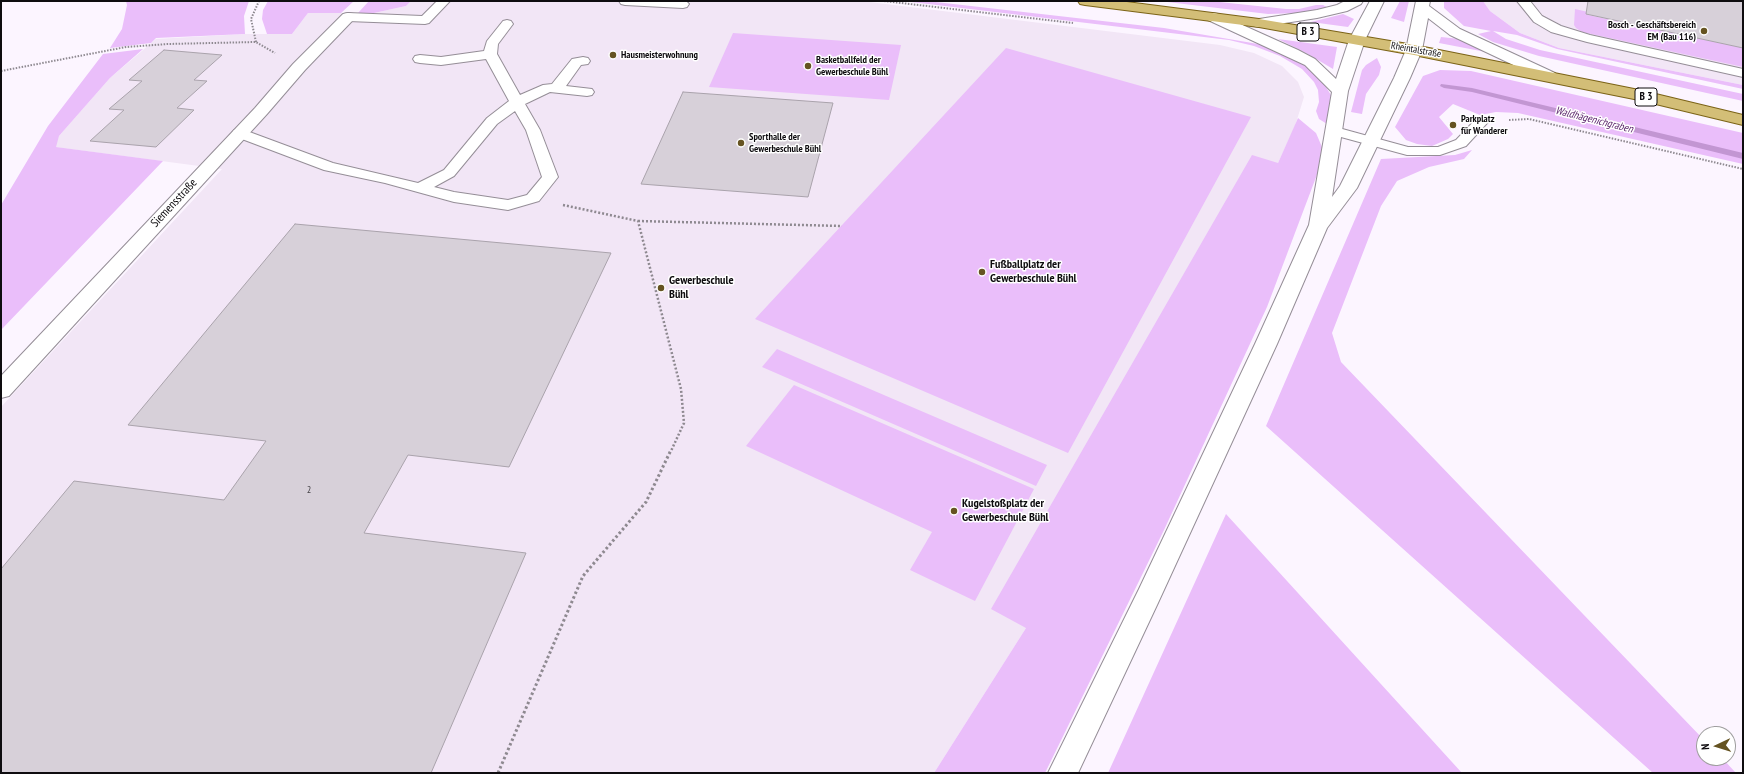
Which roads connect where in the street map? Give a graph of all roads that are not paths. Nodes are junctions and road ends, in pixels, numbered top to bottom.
1 (444, 1) edge
2 (625, 1) edge
3 (1085, 1) edge
4 (1356, 1) edge
5 (1377, 1) edge
6 (1523, 1) edge
7 (683, 4) dead end
8 (1423, 4) edge
9 (348, 17) joint
10 (1213, 17) junction
11 (1259, 23) junction
12 (507, 24) dead end
13 (1357, 40) junction
14 (1414, 50) junction
15 (490, 54) junction
16 (420, 59) dead end
17 (583, 61) dead end
18 (1743, 73) edge
19 (1549, 76) junction
20 (556, 89) junction
21 (1340, 91) junction
22 (587, 92) dead end
23 (517, 102) junction
24 (1743, 120) edge
25 (1482, 121) road end
26 (1334, 131) junction
27 (239, 133) junction
28 (1372, 140) junction
29 (420, 188) junction
30 (1318, 226) junction
31 (1, 390) edge
32 (1063, 773) edge

1 - 9 lane
2 - 7 lane
3 - 10 main road, Rheintalstraße / B 3
4 - 11 street
5 - 13 street
6 - 18 lane
8 - 14 street
8 - 19 street
9 - 27 street, Siemensstraße
10 - 11 main road, Rheintalstraße / B 3
10 - 21 street
11 - 13 main road, Rheintalstraße / B 3
12 - 15 lane
13 - 14 main road, Rheintalstraße / B 3
13 - 21 street
14 - 19 main road, Rheintalstraße / B 3
14 - 28 street
15 - 16 lane
15 - 23 lane
17 - 20 lane
19 - 24 main road, Rheintalstraße / B 3
20 - 22 lane
20 - 23 lane
21 - 26 street
23 - 29 lane
23 - 29 lane
25 - 28 lane
26 - 28 lane
26 - 30 street
27 - 29 lane
27 - 31 street, Siemensstraße
28 - 30 street
30 - 32 street

